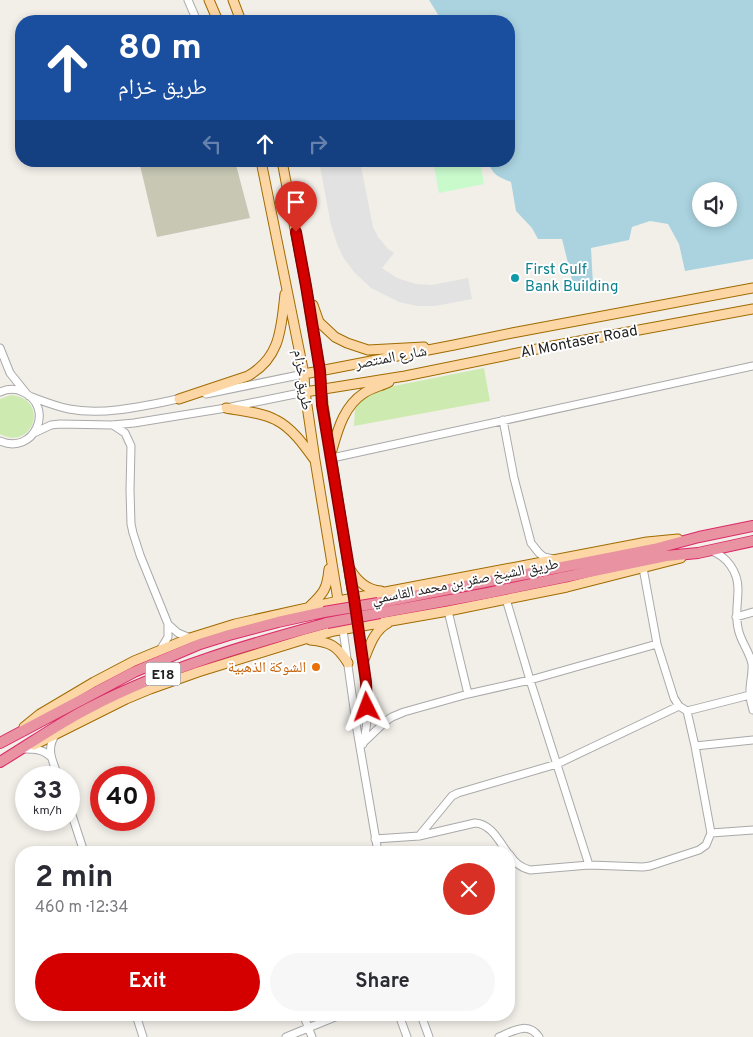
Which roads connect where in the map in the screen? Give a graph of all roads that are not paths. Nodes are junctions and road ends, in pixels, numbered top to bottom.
1 (188, 0) edge
2 (209, 0) edge
3 (233, 0) edge
4 (194, 15) edge
5 (215, 15) edge
6 (239, 15) edge
7 (261, 167) edge
8 (283, 167) edge
9 (286, 284) junction
10 (306, 286) junction
11 (753, 288) edge
12 (753, 309) edge
13 (454, 345) junction
14 (0, 348) edge
15 (753, 366) edge
16 (320, 371) junction
17 (304, 374) junction
18 (405, 376) junction
19 (321, 390) junction
20 (0, 392) edge
21 (305, 392) junction
22 (28, 394) junction
23 (179, 399) junction
24 (226, 408) junction
25 (503, 420) junction
26 (112, 425) junction
27 (34, 433) junction
28 (2, 442) edge
29 (331, 455) junction
30 (315, 460) junction
31 (753, 526) edge
32 (699, 537) junction
33 (753, 541) edge
34 (703, 552) junction
35 (732, 554) junction
36 (330, 556) junction
37 (347, 560) junction
38 (557, 560) junction
39 (643, 568) junction
40 (389, 592) junction
41 (354, 598) junction
42 (506, 599) junction
43 (338, 601) junction
44 (308, 608) junction
45 (379, 608) junction
46 (448, 611) junction
47 (753, 612) edge
48 (736, 617) junction
49 (392, 621) junction
50 (168, 624) junction
51 (358, 627) junction
52 (343, 630) junction
53 (190, 638) junction
54 (305, 639) junction
55 (657, 644) junction
56 (160, 650) junction
57 (363, 662) junction
58 (348, 663) junction
59 (753, 672) edge
60 (530, 680) junction
61 (468, 694) junction
62 (750, 695) junction
63 (679, 706) junction
64 (753, 710) edge
65 (686, 711) junction
66 (56, 734) junction
67 (10, 737) junction
68 (753, 740) edge
69 (0, 743) edge
70 (362, 746) junction
71 (695, 746) junction
72 (24, 750) junction
73 (12, 755) junction
74 (52, 758) junction
75 (0, 762) edge
76 (557, 764) junction
77 (55, 766) edge
78 (753, 830) edge
79 (77, 831) edge
80 (711, 833) junction
81 (419, 836) junction
82 (375, 839) junction
83 (82, 846) edge
84 (377, 846) edge
85 (502, 846) edge
86 (515, 863) edge
87 (589, 864) junction
88 (138, 1021) edge
89 (306, 1021) edge
90 (325, 1021) edge
91 (400, 1021) edge
92 (424, 1021) edge
93 (308, 1028) junction
94 (144, 1037) edge
95 (286, 1037) edge
96 (312, 1037) edge
97 (407, 1037) edge
98 (429, 1037) edge
99 (499, 1037) edge
100 (539, 1037) edge

1 - 4 street
2 - 5 main road
3 - 6 main road
7 - 9 main road, طريق خزام
8 - 10 main road, طريق خزام
9 - 17 main road, طريق خزام
9 - 23 main road
10 - 13 main road
10 - 16 main road, طريق خزام
11 - 13 main road, شارع المنتصر
12 - 18 main road, Al Montaser Road
13 - 16 main road, شارع المنتصر
14 - 22 street
15 - 25 street
16 - 17 main road, شارع المنتصر
16 - 19 main road, طريق خزام
17 - 21 main road, طريق خزام
17 - 23 street, شارع المنتصر
18 - 19 main road, شارع المنتصر
18 - 29 main road
19 - 21 main road, شارع المنتصر
19 - 29 main road, طريق خزام
20 - 22 street
21 - 24 street, شارع المنتصر
21 - 30 main road, طريق خزام
22 - 23 street, شارع المنتصر
22 - 27 street
24 - 26 street, شارع المنتصر
24 - 30 main road
25 - 29 street
25 - 38 street
26 - 27 street, شارع المنتصر
26 - 50 street
27 - 28 street, شارع المنتصر
29 - 37 main road, طريق خزام
30 - 36 main road, طريق خزام
31 - 32 highway, طريق الشيخ صقر بن محمد القاسمي / E18
32 - 38 main road
32 - 45 highway, طريق الشيخ صقر بن محمد القاسمي / E18
33 - 35 highway, طريق الشيخ صقر بن محمد القاسمي / E18
34 - 35 highway, طريق الشيخ صقر بن محمد القاسمي / E18
34 - 35 street
34 - 39 main road
34 - 45 highway, طريق الشيخ صقر بن محمد القاسمي / E18
35 - 48 street
36 - 43 main road, طريق خزام
36 - 44 main road
37 - 40 main road
37 - 41 main road, طريق خزام
38 - 40 main road
39 - 42 main road
39 - 55 street
40 - 41 main road
41 - 43 main road
41 - 51 main road, طريق خزام
42 - 46 main road
42 - 60 street
43 - 44 main road
43 - 52 main road, طريق خزام
44 - 53 main road
45 - 67 highway, طريق الشيخ صقر بن محمد القاسمي / E18, bridge
45 - 73 highway, طريق الشيخ صقر بن محمد القاسمي / E18, bridge
46 - 49 main road
46 - 61 street
47 - 48 street
48 - 59 street
49 - 51 main road
49 - 57 main road
50 - 53 street
50 - 56 street
51 - 52 main road
51 - 57 street
52 - 54 main road
52 - 58 street
53 - 56 main road
54 - 58 main road
54 - 66 main road
55 - 60 street
55 - 63 street
56 - 67 main road
57 - 70 street
58 - 70 street
59 - 62 street
60 - 61 street
60 - 76 street
61 - 70 street
62 - 64 street
62 - 65 street
63 - 65 street
63 - 76 street
65 - 71 street
66 - 72 main road
66 - 74 street
67 - 69 highway, طريق الشيخ صقر بن محمد القاسمي / E18
68 - 71 street
70 - 82 street
71 - 80 street
72 - 73 main road
72 - 74 street
73 - 75 highway, طريق الشيخ صقر بن محمد القاسمي / E18
74 - 77 street
76 - 81 street
76 - 87 street
78 - 80 street
79 - 83 street
80 - 87 street
81 - 82 street
81 - 85 street
82 - 84 street
86 - 87 street
88 - 94 street
89 - 93 street
90 - 93 street
91 - 97 street
92 - 98 street
93 - 95 street
93 - 96 street
99 - 100 street

